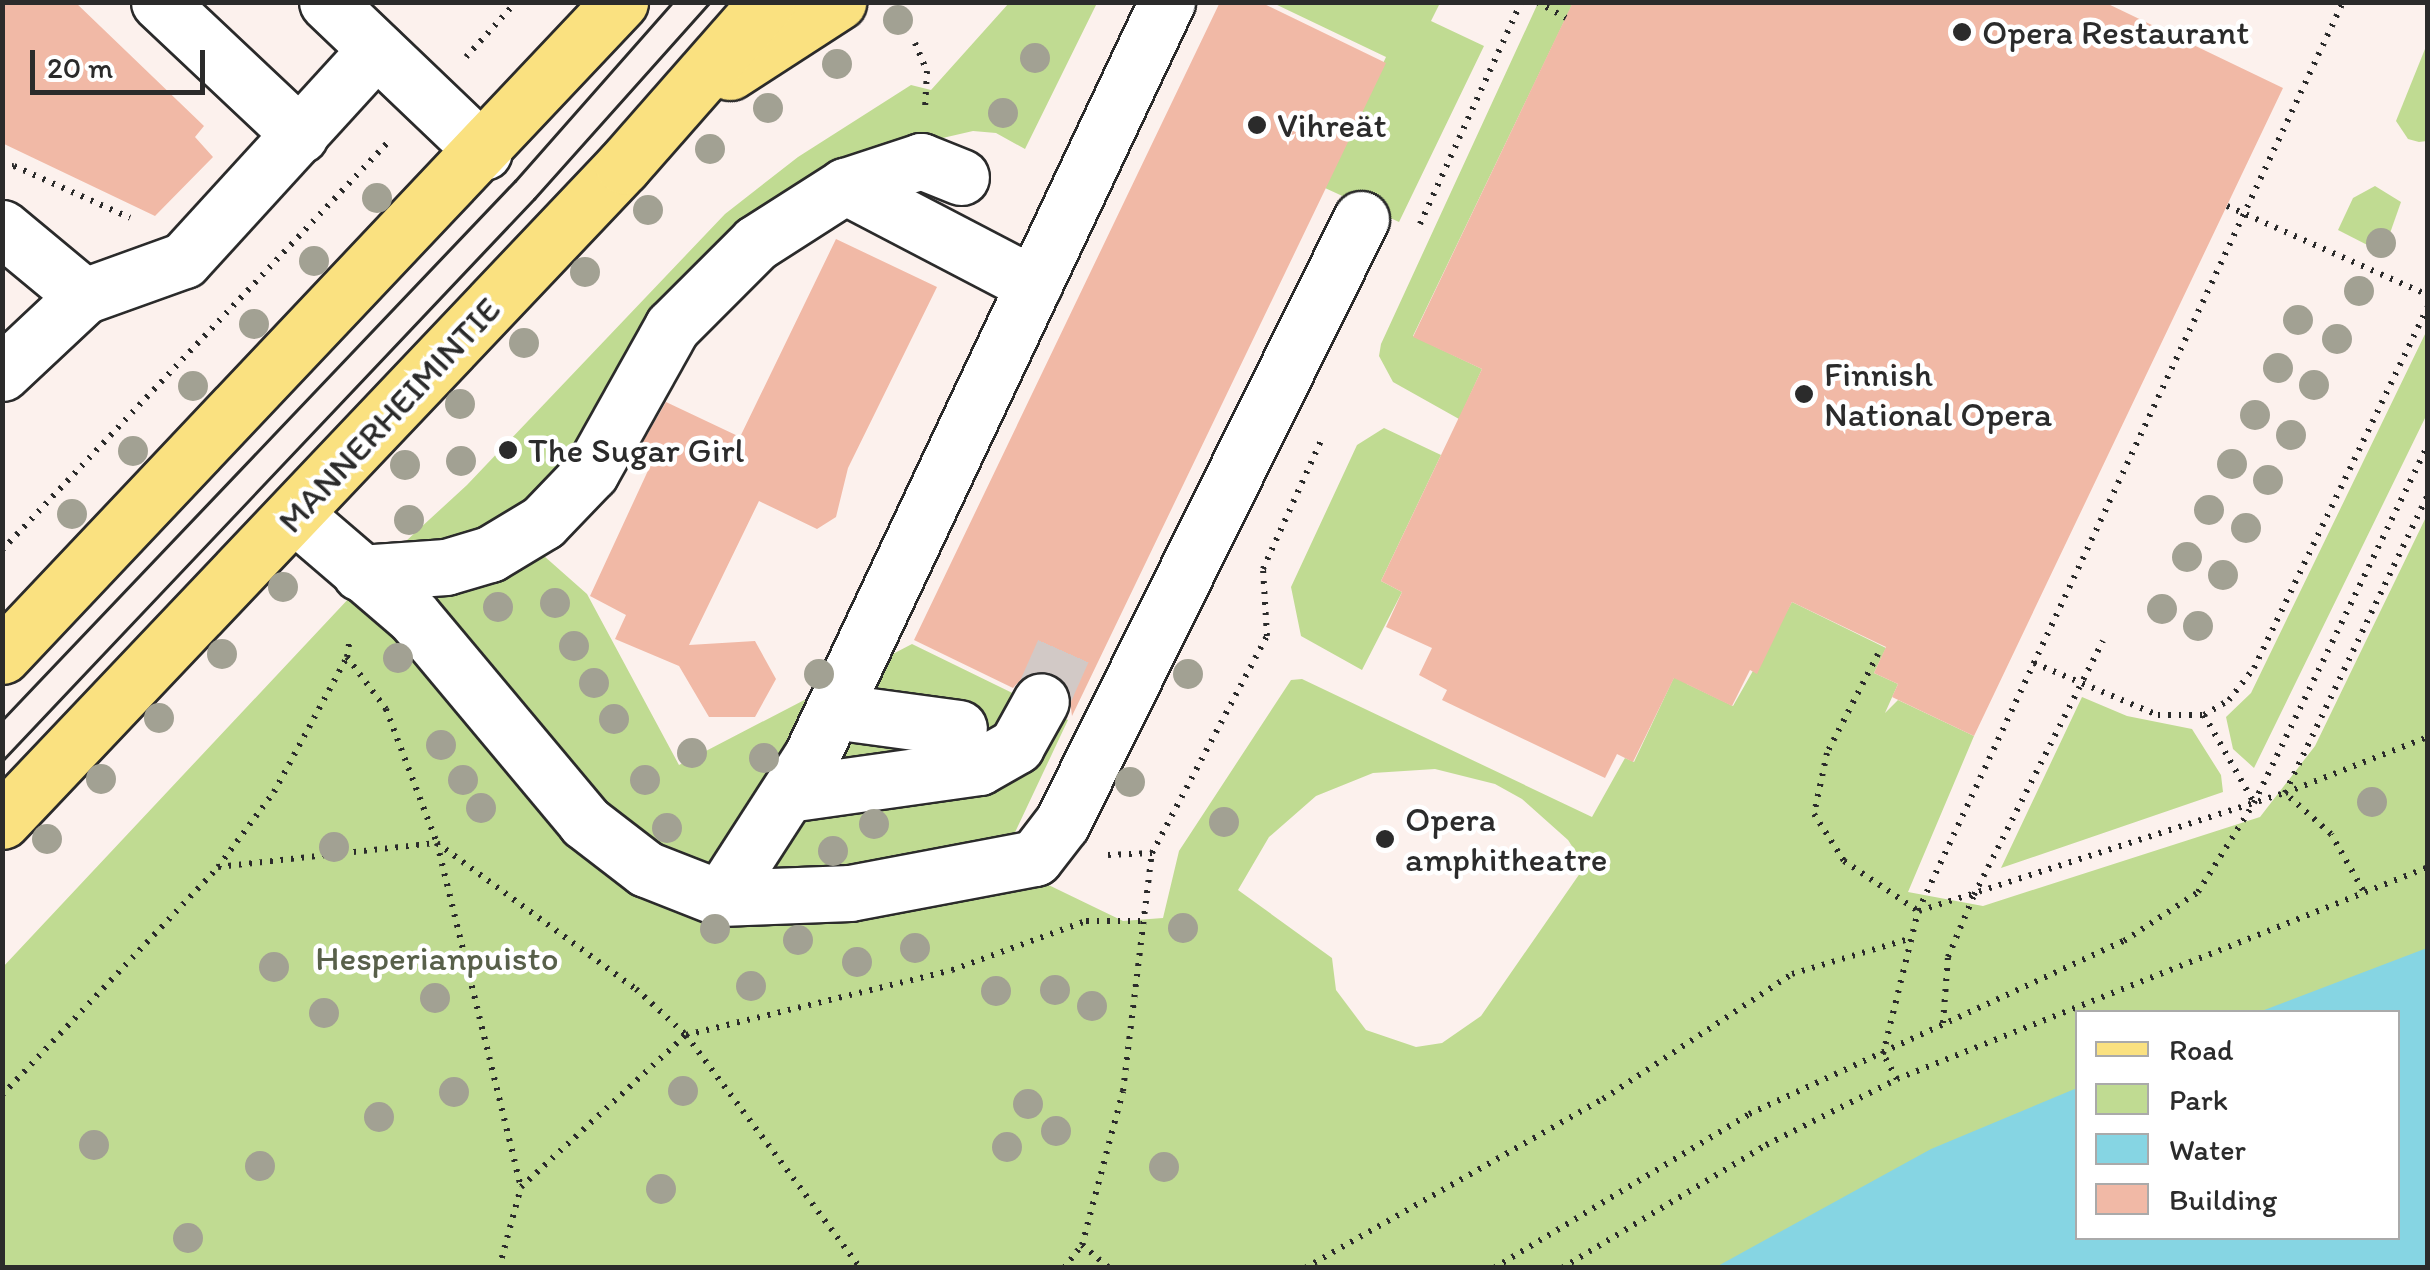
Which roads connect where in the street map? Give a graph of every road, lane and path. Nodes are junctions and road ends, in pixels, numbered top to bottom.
1 (159, 2) edge
2 (327, 2) edge
3 (516, 2) edge
4 (620, 2) edge
5 (767, 2) edge
6 (838, 2) edge
7 (1167, 2) edge
8 (1521, 2) edge
9 (1537, 2) edge
10 (2343, 2) edge
11 (1566, 18) dead end
12 (376, 50) junction
13 (462, 61) dead end
14 (673, 109) junction
15 (400, 127) dead end
16 (300, 135) junction
17 (484, 152) junction
18 (2, 167) edge
19 (962, 177) dead end
20 (846, 186) junction
21 (2227, 206) dead end
22 (2245, 210) junction
23 (1360, 220) dead end
24 (140, 222) dead end
25 (2, 228) edge
26 (1416, 232) dead end
27 (1034, 286) junction
28 (2428, 295) edge
29 (84, 296) junction
30 (2428, 307) edge
31 (2, 373) edge
32 (1327, 427) dead end
33 (2428, 444) edge
34 (2428, 495) edge
35 (295, 514) junction
36 (2, 550) edge
37 (360, 574) junction
38 (2104, 641) dead end
39 (1878, 654) dead end
40 (2, 656) edge
41 (347, 657) junction
42 (2034, 663) junction
43 (2077, 683) junction
44 (1041, 701) tunnel mouth
45 (833, 712) junction
46 (2204, 715) junction
47 (959, 728) dead end
48 (2428, 737) edge
49 (788, 794) junction
50 (2285, 794) junction
51 (2254, 802) junction
52 (2, 820) edge
53 (437, 843) junction
54 (218, 867) junction
55 (2428, 867) edge
56 (2363, 890) junction
57 (1974, 894) junction
58 (720, 898) junction
59 (1918, 911) junction
60 (1140, 921) junction
61 (1910, 938) junction
62 (1943, 1023) junction
63 (686, 1035) junction
64 (1883, 1054) junction
65 (1897, 1080) junction
66 (2, 1096) edge
67 (521, 1187) junction
68 (1082, 1246) junction
69 (499, 1268) edge
70 (860, 1268) edge
71 (1064, 1268) edge
72 (1110, 1268) edge
73 (1306, 1268) edge
74 (1494, 1268) edge
75 (1562, 1268) edge

1 - 16 street
2 - 12 street
3 - 13 path
4 - 17 main road
5 - 14 main road, MANNERHEIMINTIE
6 - 14 main road
7 - 27 street
8 - 26 path
9 - 11 path
10 - 22 path
12 - 16 street
12 - 17 street
14 - 35 main road, MANNERHEIMINTIE
15 - 36 path
16 - 29 street
17 - 40 main road
18 - 24 path
19 - 20 street
20 - 27 street
20 - 37 street
21 - 22 path
22 - 28 path
22 - 42 path
23 - 58 street
25 - 29 street
27 - 45 street
29 - 31 street
30 - 46 path
32 - 60 path
33 - 51 path
34 - 50 path
35 - 37 street
35 - 52 main road, MANNERHEIMINTIE
37 - 41 path
37 - 58 street
38 - 43 path
39 - 59 path
41 - 53 path
41 - 54 path
42 - 43 path
42 - 59 path
43 - 46 path
43 - 57 path
44 - 49 street
45 - 47 street
45 - 49 street
46 - 51 path
48 - 50 path
49 - 58 street
50 - 51 path
50 - 56 path
51 - 57 path
51 - 62 path
53 - 54 path
53 - 63 path
53 - 67 path
54 - 66 path
55 - 56 path
56 - 65 path
57 - 59 path
57 - 62 path
59 - 61 path
60 - 63 path
60 - 68 path
61 - 64 path
61 - 73 path
62 - 64 path
63 - 67 path
63 - 70 path
64 - 65 path
64 - 74 path
65 - 75 path
67 - 69 path
68 - 71 path
68 - 72 path

